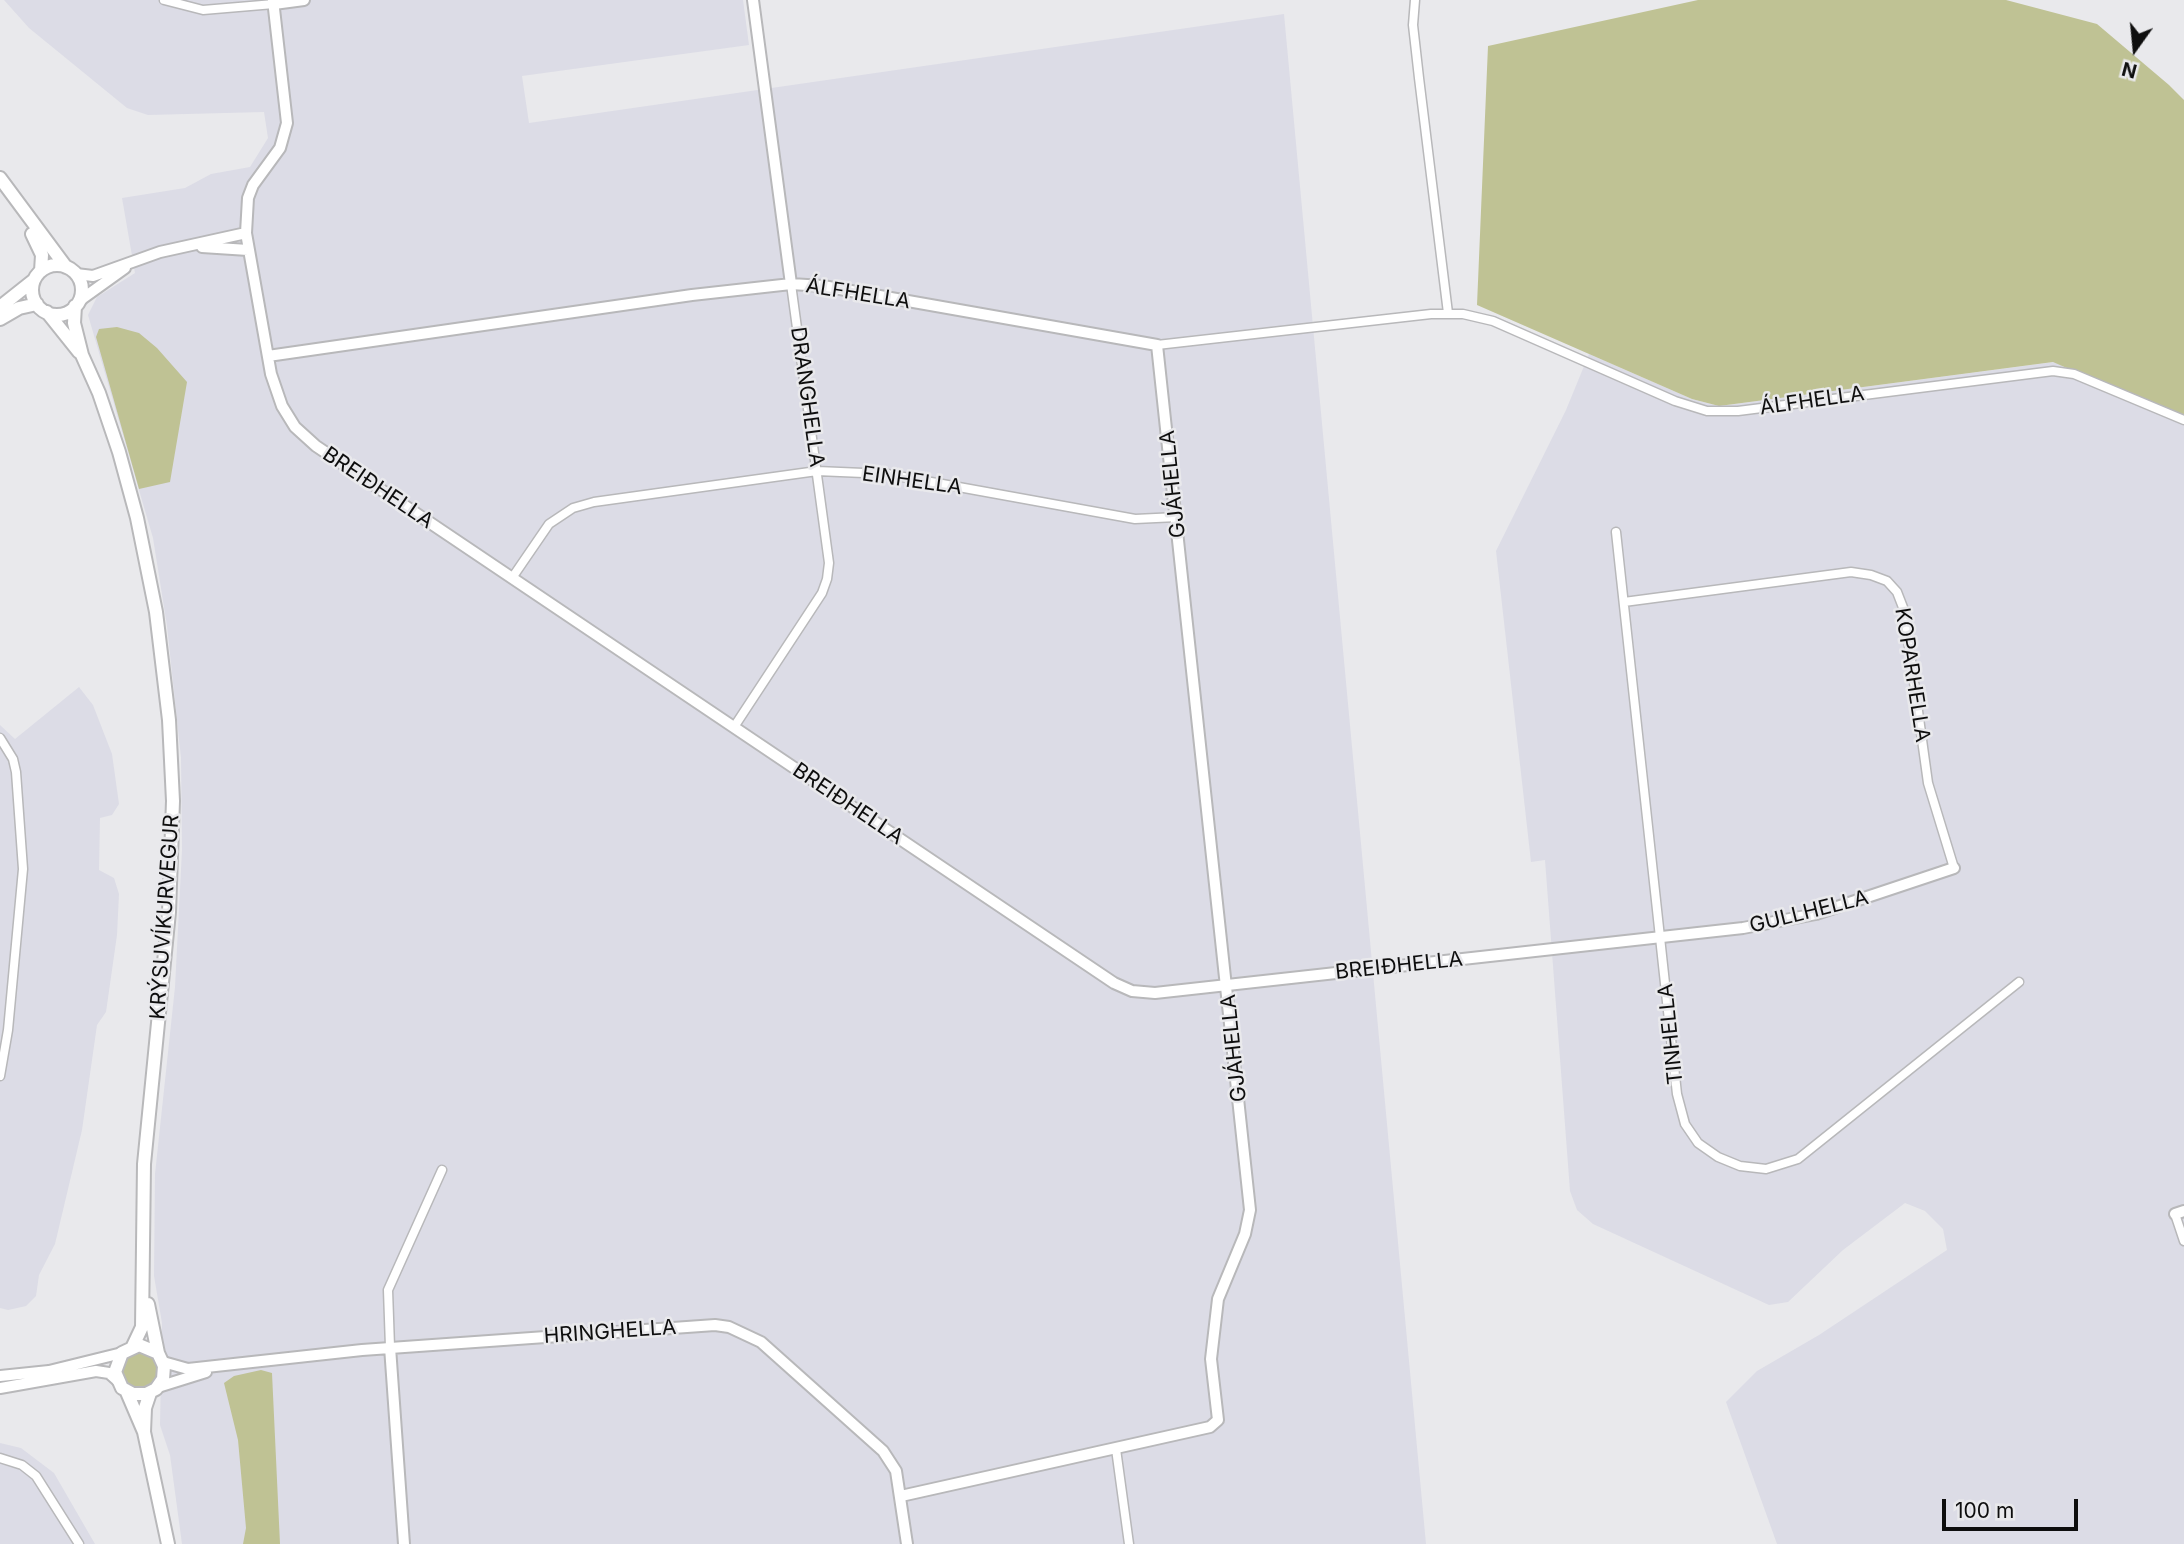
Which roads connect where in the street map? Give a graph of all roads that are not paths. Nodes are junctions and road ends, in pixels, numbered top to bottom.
1 (164, 0) edge
2 (304, 0) edge
3 (753, 0) edge
4 (1415, 0) edge
5 (274, 2) edge
6 (0, 178) edge
7 (246, 233) junction
8 (192, 245) junction
9 (248, 250) junction
10 (127, 266) junction
11 (71, 270) junction
12 (38, 275) junction
13 (791, 284) junction
14 (77, 304) junction
15 (0, 307) edge
16 (42, 308) junction
17 (1448, 313) junction
18 (0, 319) edge
19 (1157, 345) junction
20 (82, 355) junction
21 (268, 356) junction
22 (2184, 420) edge
23 (817, 471) junction
24 (1177, 516) junction
25 (1616, 532) dead end
26 (512, 578) junction
27 (1624, 602) junction
28 (734, 727) junction
29 (0, 738) edge
30 (1954, 869) joint
31 (1661, 940) junction
32 (2019, 982) dead end
33 (1228, 983) junction
34 (0, 1076) edge
35 (442, 1170) dead end
36 (2180, 1213) edge
37 (2184, 1241) edge
38 (143, 1280) junction
39 (390, 1348) junction
40 (127, 1350) junction
41 (160, 1358) junction
42 (234, 1364) junction
43 (0, 1376) edge
44 (122, 1386) junction
45 (0, 1388) edge
46 (154, 1390) junction
47 (144, 1432) junction
48 (1116, 1450) junction
49 (0, 1458) edge
50 (901, 1496) junction
51 (79, 1544) edge
52 (168, 1544) edge
53 (404, 1544) edge
54 (906, 1544) edge
55 (1129, 1544) edge

1 - 5 street
2 - 5 street
3 - 13 street, DRANGHELLA
4 - 17 street
5 - 7 street, BREIÐHELLA
6 - 11 main road
6 - 12 main road
7 - 8 street
7 - 9 street, BREIÐHELLA
8 - 9 street
8 - 10 street
9 - 21 street, BREIÐHELLA
10 - 11 street
10 - 14 street
11 - 12 main road
11 - 14 main road
12 - 15 main road
12 - 16 main road
13 - 19 street, ÁLFHELLA
13 - 21 street, ÁLFHELLA
13 - 23 street, DRANGHELLA
14 - 16 main road
14 - 20 main road, KRÝSUVÍKURVEGUR
16 - 18 main road
16 - 20 main road, KRÝSUVÍKURVEGUR
17 - 19 street, ÁLFHELLA
17 - 22 street, ÁLFHELLA
19 - 24 street, GJÁHELLA
20 - 38 main road, KRÝSUVÍKURVEGUR
21 - 26 street, BREIÐHELLA
23 - 24 street, EINHELLA
23 - 26 street, EINHELLA
23 - 28 street, DRANGHELLA
24 - 33 street, GJÁHELLA
25 - 27 street, TINHELLA
26 - 28 street, BREIÐHELLA
27 - 30 street, KOPARHELLA
27 - 31 street, TINHELLA
28 - 33 street, BREIÐHELLA
29 - 34 street
30 - 31 street, GULLHELLA
31 - 32 street, TINHELLA
31 - 33 street, BREIÐHELLA
33 - 48 street, GJÁHELLA
35 - 39 street
36 - 37 street
38 - 40 main road, KRÝSUVÍKURVEGUR
38 - 41 main road, KRÝSUVÍKURVEGUR
39 - 42 street, HRINGHELLA
39 - 50 street, HRINGHELLA
39 - 53 street
40 - 41 main road
40 - 43 street
40 - 44 main road
41 - 42 street
41 - 46 main road
42 - 46 street
44 - 45 street
44 - 46 main road
44 - 47 main road
46 - 47 main road
47 - 52 main road
48 - 50 street, GJÁHELLA
48 - 55 street
49 - 51 street
50 - 54 street, HRINGHELLA

